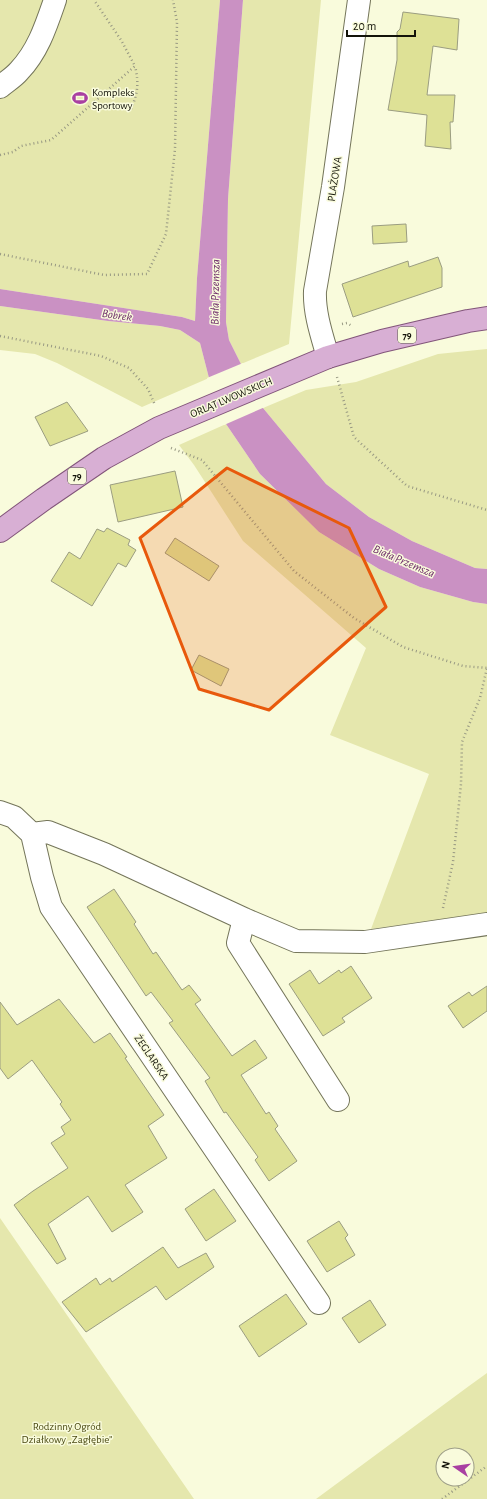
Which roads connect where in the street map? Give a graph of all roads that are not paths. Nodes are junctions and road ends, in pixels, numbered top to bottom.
1 (55, 0) edge
2 (359, 0) edge
3 (0, 87) edge
4 (487, 318) edge
5 (332, 365) junction
6 (0, 531) edge
7 (0, 812) edge
8 (32, 834) junction
9 (244, 919) junction
10 (487, 924) edge
11 (338, 1100) dead end
12 (319, 1302) dead end

1 - 3 street
2 - 5 street, PLAŻOWA
4 - 5 main road, ORLĄT LWOWSKICH / 79
5 - 6 main road, ORLĄT LWOWSKICH / 79
7 - 8 street
8 - 9 street
8 - 12 street, ŻEGLARSKA
9 - 10 street
9 - 11 street

